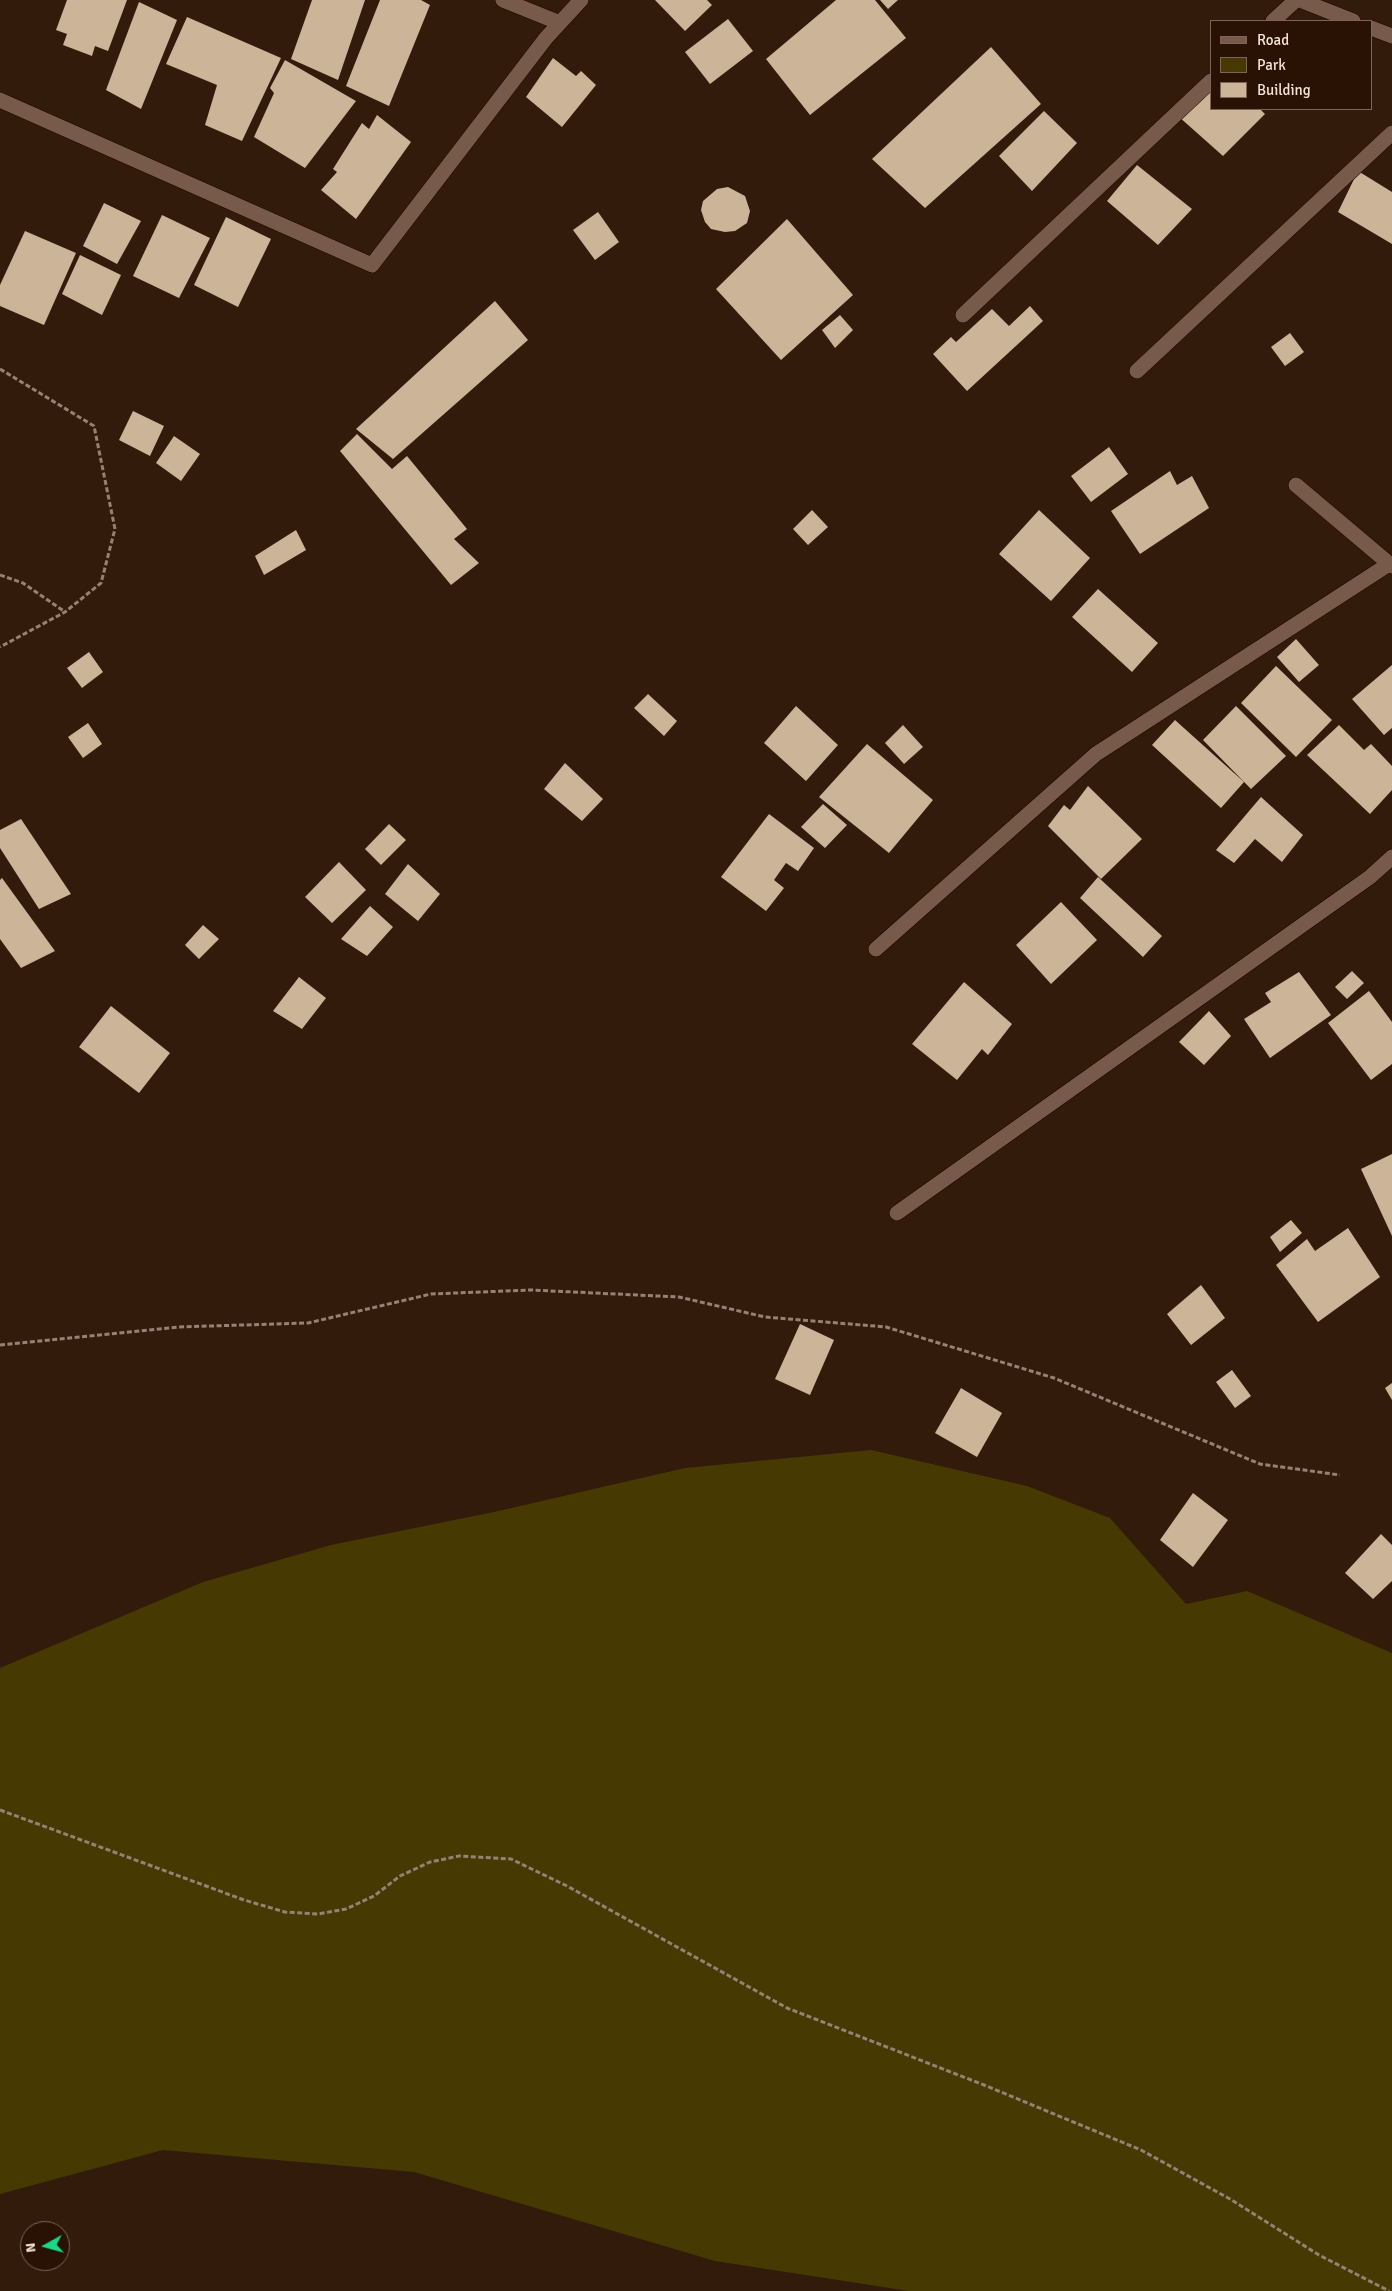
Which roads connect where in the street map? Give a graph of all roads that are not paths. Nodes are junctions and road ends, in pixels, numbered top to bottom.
1 (504, 0) edge
2 (581, 0) edge
3 (1296, 0) edge
4 (1300, 0) edge
5 (1274, 20) edge
6 (1350, 20) edge
7 (560, 23) junction
8 (1372, 28) edge
9 (1392, 36) edge
10 (1210, 81) edge
11 (0, 100) edge
12 (1392, 133) edge
13 (963, 315) dead end
14 (1137, 371) dead end
15 (1296, 485) dead end
16 (1390, 565) edge
17 (1392, 857) edge
18 (876, 949) dead end
19 (897, 1213) dead end

1 - 7 street
2 - 7 street
3 - 5 street
4 - 6 street
7 - 11 street
8 - 9 street
10 - 13 street
12 - 14 street
15 - 16 street
16 - 18 street
17 - 19 street

